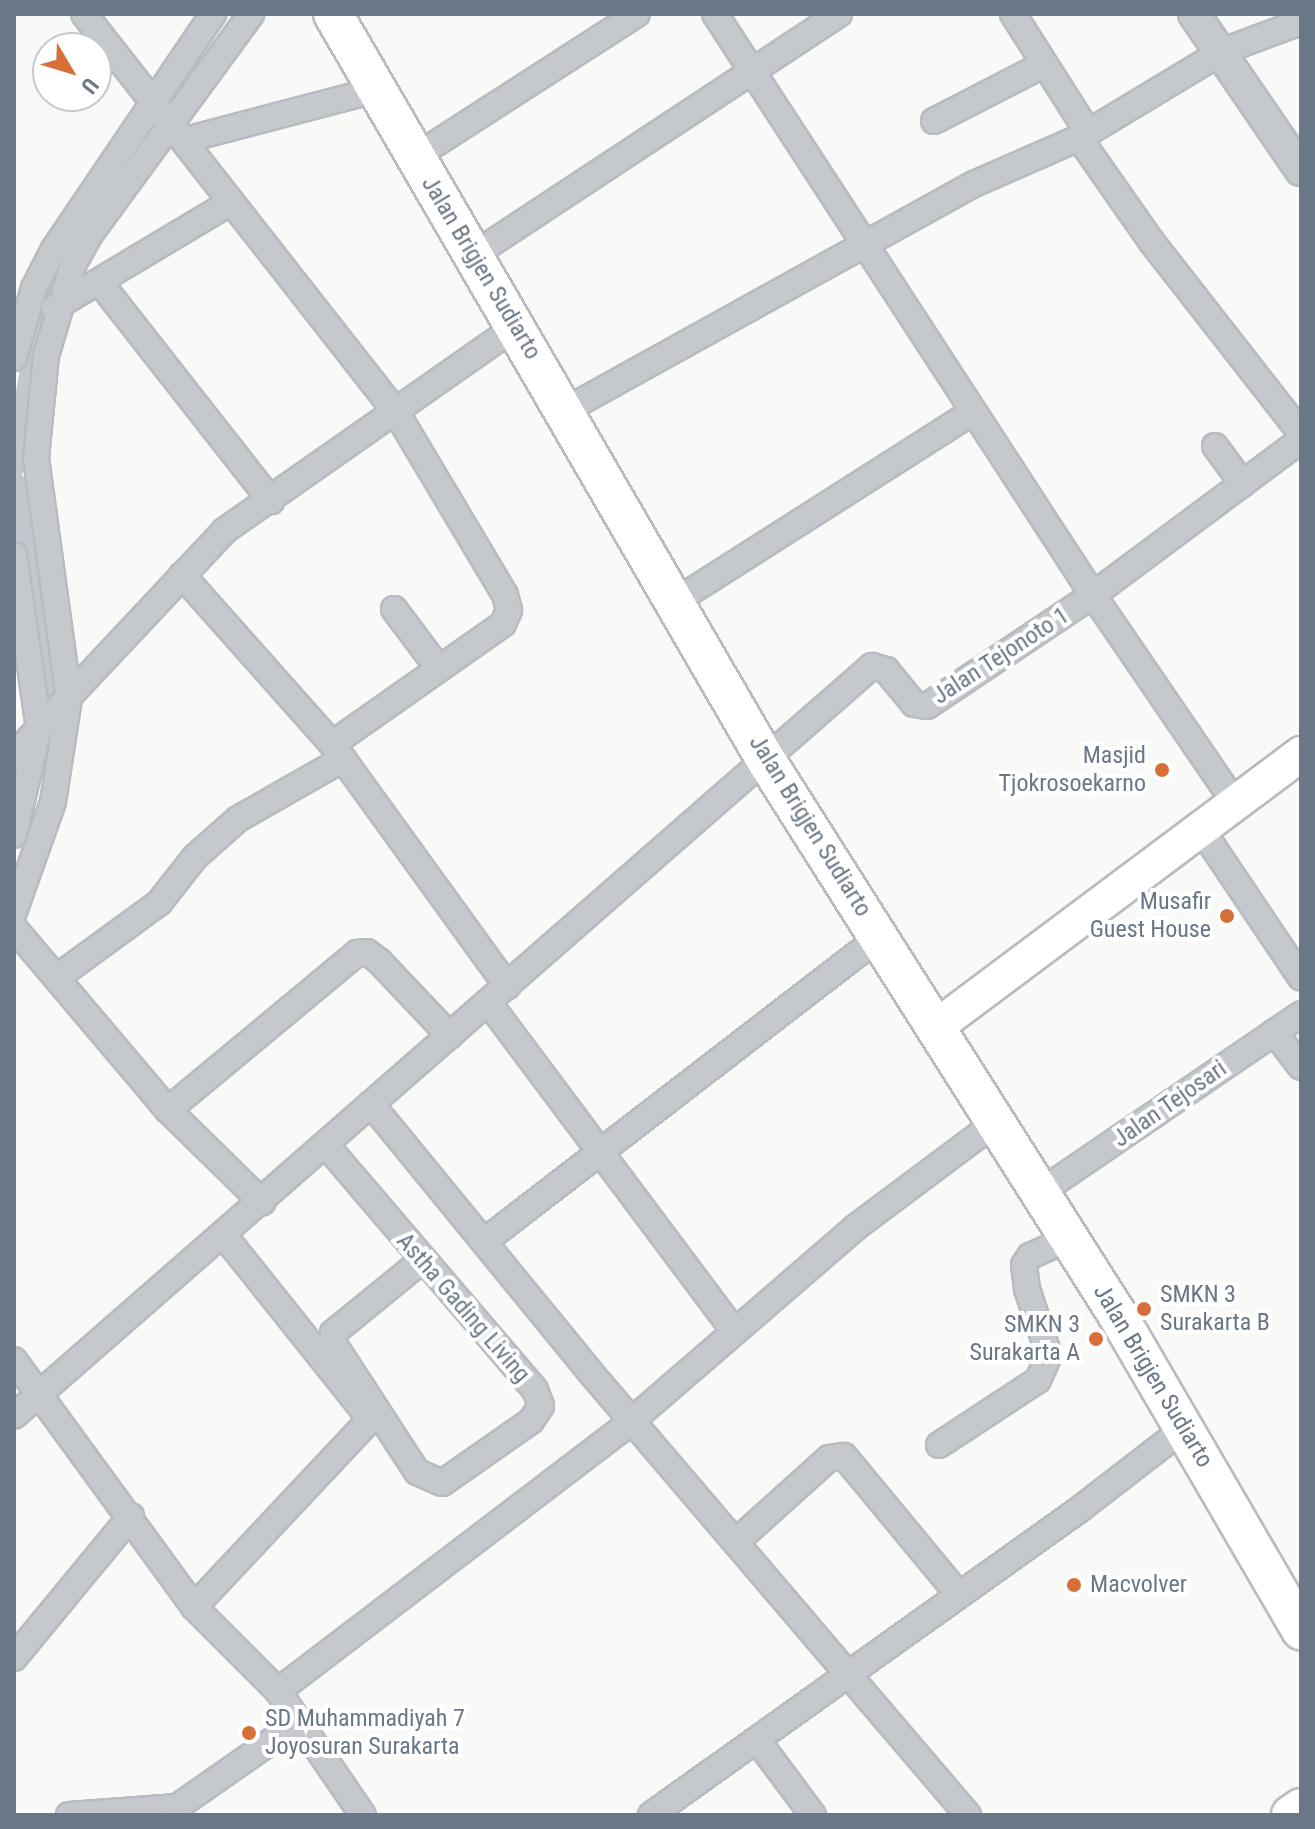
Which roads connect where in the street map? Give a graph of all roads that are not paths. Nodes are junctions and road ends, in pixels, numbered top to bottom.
1 (84, 14) edge
2 (213, 14) edge
3 (251, 14) edge
4 (333, 14) edge
5 (637, 14) edge
6 (715, 14) edge
7 (839, 14) edge
8 (1013, 14) edge
9 (1194, 14) edge
10 (1301, 22) edge
11 (1223, 51) junction
12 (1043, 65) junction
13 (752, 72) junction
14 (376, 90) junction
15 (166, 118) junction
16 (934, 121) dead end
17 (1084, 135) junction
18 (415, 157) junction
19 (1301, 170) edge
20 (231, 202) junction
21 (864, 244) junction
22 (475, 254) junction
23 (101, 284) junction
24 (57, 306) junction
25 (515, 327) junction
26 (21, 328) edge
27 (14, 358) edge
28 (566, 410) junction
29 (396, 412) junction
30 (973, 412) junction
31 (1301, 433) edge
32 (1301, 440) edge
33 (1215, 446) dead end
34 (1243, 484) junction
35 (271, 501) junction
36 (14, 555) edge
37 (182, 575) junction
38 (1093, 595) junction
39 (676, 601) junction
40 (394, 609) dead end
41 (439, 669) junction
42 (14, 672) edge
43 (36, 697) junction
44 (66, 701) junction
45 (41, 726) junction
46 (337, 752) junction
47 (1301, 754) edge
48 (14, 755) edge
49 (764, 757) junction
50 (1235, 803) junction
51 (1201, 829) junction
52 (14, 835) edge
53 (14, 912) edge
54 (14, 928) edge
55 (880, 937) junction
56 (56, 978) junction
57 (1301, 978) edge
58 (507, 986) junction
59 (488, 1002) junction
60 (1301, 1014) edge
61 (936, 1027) junction
62 (1274, 1032) junction
63 (450, 1036) junction
64 (1301, 1067) edge
65 (371, 1104) junction
66 (168, 1110) junction
67 (995, 1123) junction
68 (326, 1145) junction
69 (603, 1150) junction
70 (1039, 1193) junction
71 (262, 1202) junction
72 (225, 1237) junction
73 (1068, 1239) junction
74 (486, 1240) junction
75 (414, 1267) dead end
76 (735, 1332) junction
77 (14, 1360) edge
78 (39, 1395) junction
79 (14, 1416) edge
80 (632, 1418) junction
81 (1186, 1427) junction
82 (939, 1445) dead end
83 (131, 1516) junction
84 (738, 1540) junction
85 (958, 1594) junction
86 (194, 1607) junction
87 (1301, 1630) edge
88 (14, 1658) edge
89 (848, 1671) junction
90 (278, 1691) junction
91 (299, 1722) junction
92 (757, 1740) junction
93 (1301, 1808) edge
94 (69, 1815) edge
95 (363, 1815) edge
96 (651, 1815) edge
97 (813, 1815) edge
98 (968, 1815) edge
99 (1291, 1815) edge

1 - 15 street
2 - 15 street
3 - 15 street
4 - 14 main road, Jalan Brigjen Sudiarto
5 - 18 street
6 - 13 street
7 - 13 street
8 - 12 street
9 - 11 street
10 - 11 street
11 - 17 street
11 - 19 street
12 - 16 street
12 - 17 street
13 - 21 street
13 - 22 street
14 - 15 street
14 - 18 main road, Jalan Brigjen Sudiarto
15 - 20 street
15 - 24 street
15 - 26 street
17 - 21 street
17 - 31 street
18 - 22 main road, Jalan Brigjen Sudiarto
20 - 23 street
20 - 29 street
21 - 28 street
21 - 30 street
22 - 25 main road, Jalan Brigjen Sudiarto
23 - 24 street
23 - 35 street
24 - 26 street
24 - 44 street
25 - 28 main road, Jalan Brigjen Sudiarto
25 - 29 street
26 - 27 street
28 - 39 main road, Jalan Brigjen Sudiarto
29 - 35 street
29 - 41 street
30 - 38 street
30 - 39 street
32 - 34 street
33 - 34 street
34 - 38 street
35 - 37 street
36 - 43 street
37 - 44 street
37 - 46 street
38 - 49 street, Jalan Tejonoto 1
38 - 50 street
39 - 49 main road, Jalan Brigjen Sudiarto
40 - 41 street
41 - 46 street
42 - 43 street
43 - 45 street
44 - 45 street
44 - 53 street
45 - 48 street
45 - 52 street
46 - 56 street
46 - 58 street
47 - 50 main road
49 - 55 main road, Jalan Brigjen Sudiarto
49 - 58 street
50 - 51 main road
51 - 57 street
51 - 61 main road
54 - 56 street
55 - 61 main road, Jalan Brigjen Sudiarto
55 - 69 street
56 - 66 street
58 - 59 street
59 - 63 street
59 - 69 street
60 - 62 street, Jalan Tejosari
61 - 67 main road, Jalan Brigjen Sudiarto
62 - 64 street
62 - 70 street, Jalan Tejosari
63 - 65 street
63 - 66 street
65 - 68 street
65 - 74 street
66 - 71 street
67 - 70 main road, Jalan Brigjen Sudiarto
67 - 76 street
68 - 71 street
68 - 75 street, Astha Gading Living
69 - 74 street
69 - 76 street
70 - 73 main road, Jalan Brigjen Sudiarto
71 - 72 street
72 - 78 street
72 - 86 street
73 - 81 main road, Jalan Brigjen Sudiarto
73 - 82 street
74 - 80 street
76 - 80 street
77 - 78 street
78 - 79 street
78 - 83 street
80 - 84 street
80 - 90 street
81 - 85 street
81 - 87 main road, Jalan Brigjen Sudiarto
83 - 86 street
83 - 88 street
84 - 85 street
84 - 89 street
85 - 89 street
86 - 90 street
89 - 92 street
89 - 98 street
90 - 91 street
91 - 94 street
91 - 95 street
92 - 96 street
92 - 97 street
93 - 99 main road

